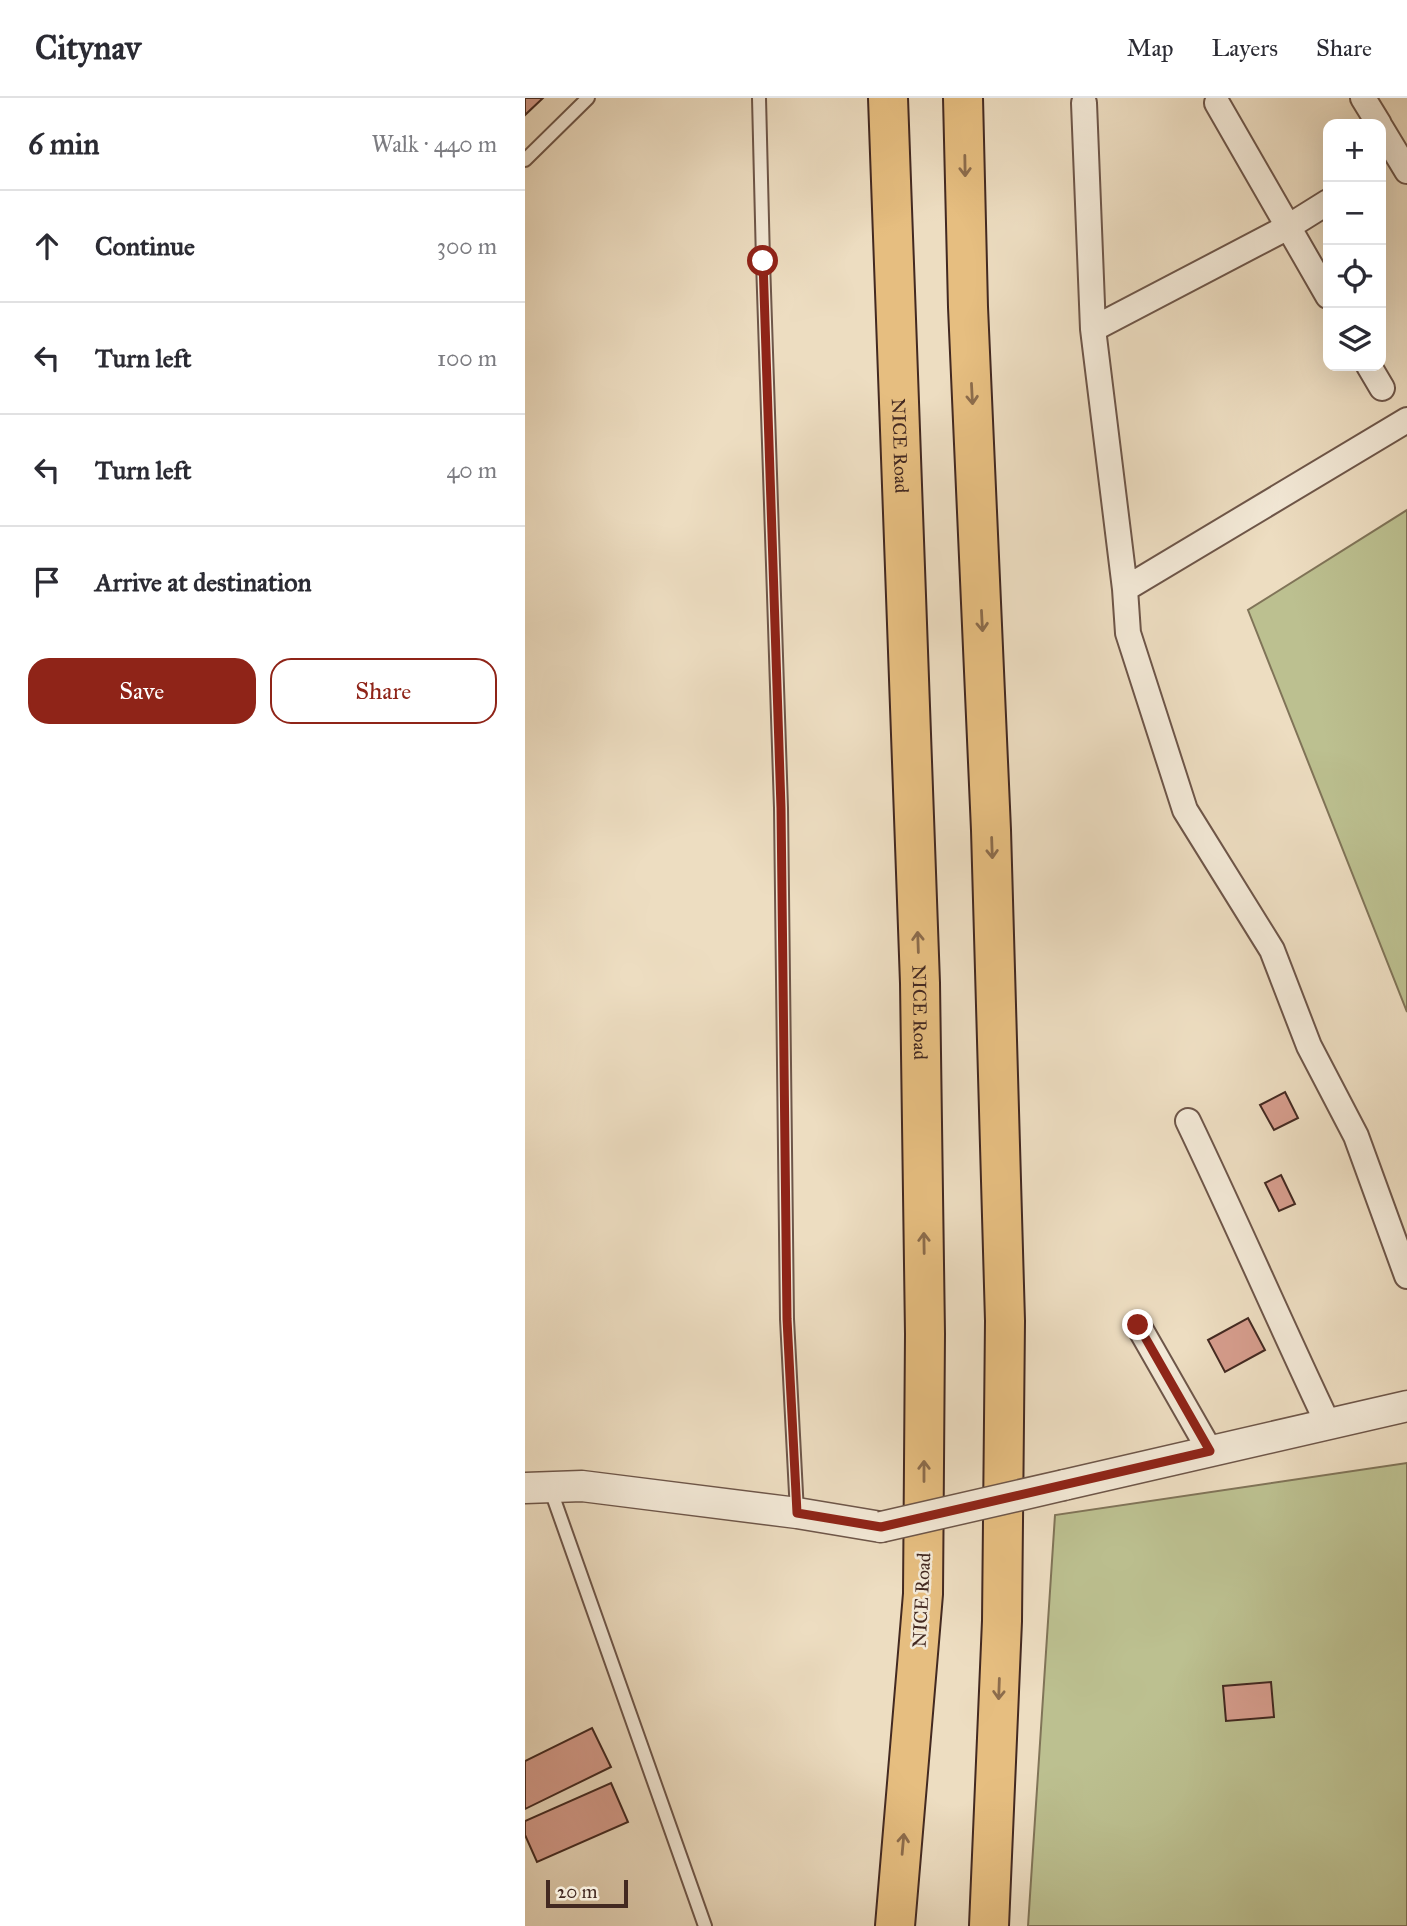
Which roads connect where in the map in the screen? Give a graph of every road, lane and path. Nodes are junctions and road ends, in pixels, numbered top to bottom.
1 (588, 98) edge
2 (759, 98) edge
3 (887, 98) edge
4 (963, 98) edge
5 (1363, 98) edge
6 (1084, 103) dead end
7 (1217, 103) dead end
8 (1376, 119) edge
9 (1386, 138) edge
10 (525, 160) edge
11 (1398, 163) edge
12 (1323, 205) edge
13 (1288, 227) junction
14 (1323, 287) edge
15 (1093, 329) junction
16 (1372, 371) edge
17 (1382, 388) dead end
18 (1407, 420) edge
19 (1125, 589) junction
20 (1188, 1121) dead end
21 (1407, 1276) edge
22 (1138, 1325) dead end
23 (1407, 1406) edge
24 (1328, 1424) junction
25 (1210, 1451) junction
26 (538, 1488) edge
27 (797, 1513) junction
28 (705, 1926) edge
29 (895, 1926) edge
30 (989, 1926) edge

1 - 10 lane
2 - 27 lane
29 -> 3 highway, NICE Road
4 -> 30 highway
5 - 8 street
6 - 15 street
7 - 13 street
9 - 11 street
12 - 13 street
13 - 14 street
13 - 15 street
15 - 19 street
16 - 17 street
18 - 19 street
19 - 21 street
20 - 24 street
22 - 25 street
23 - 24 street
24 - 25 street
25 - 27 street, bridge
26 - 27 street
26 - 28 lane

